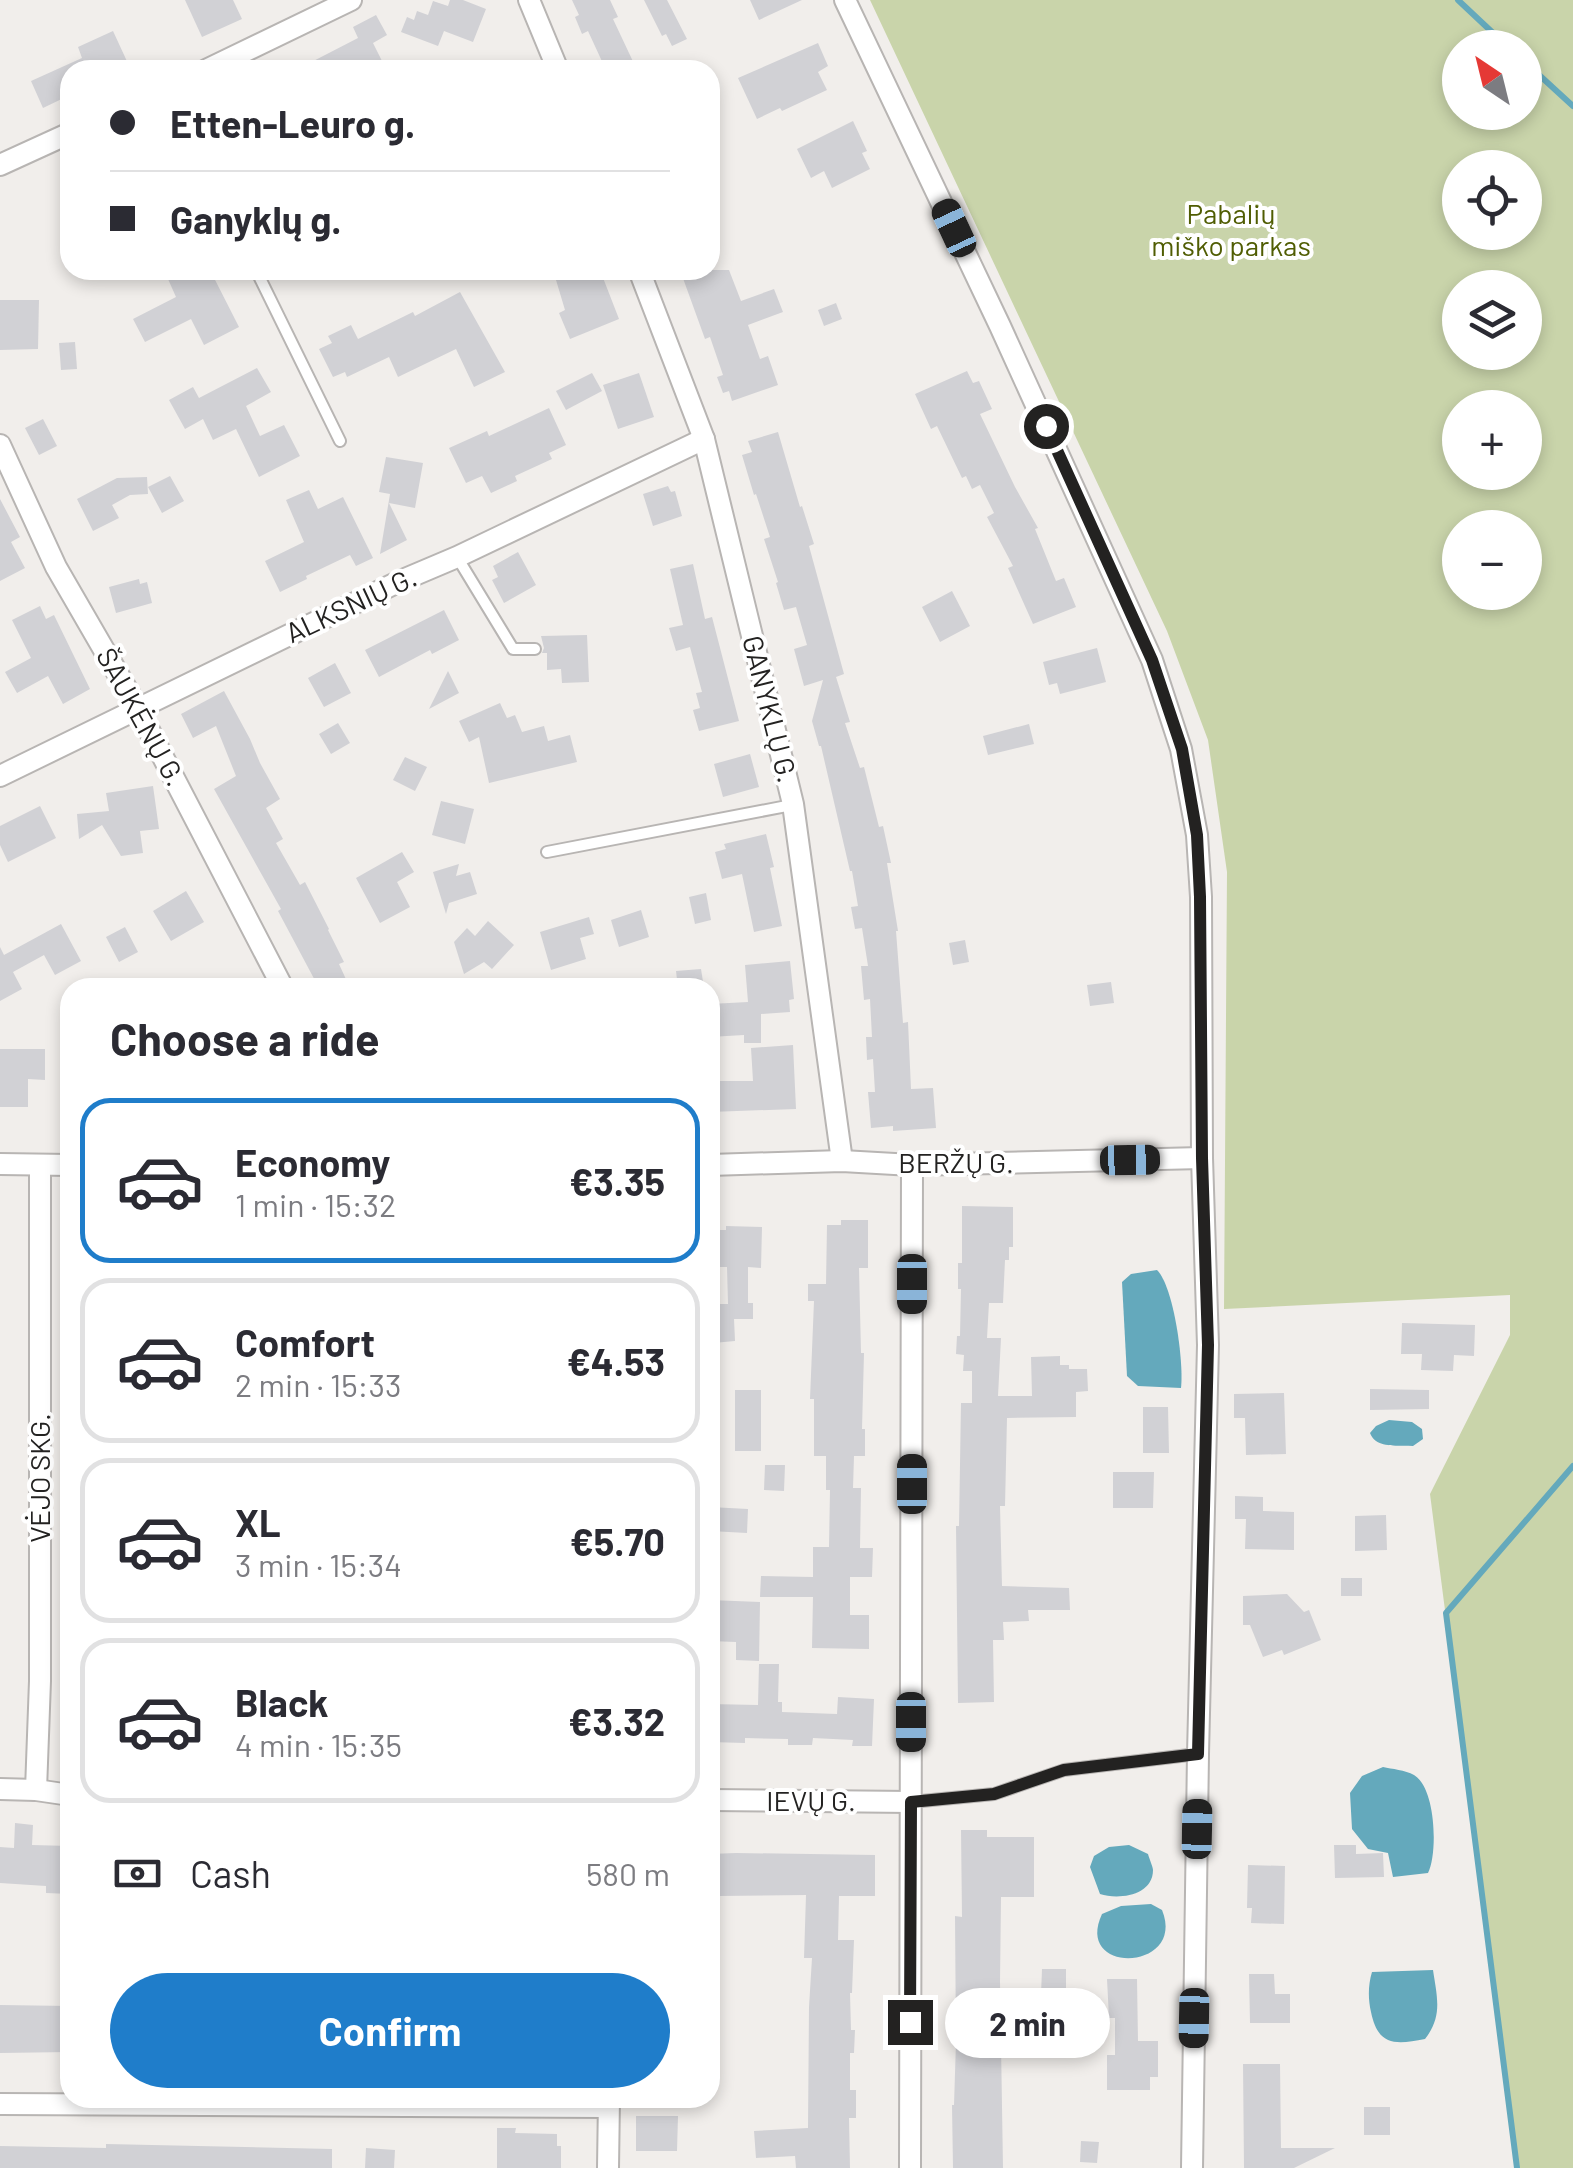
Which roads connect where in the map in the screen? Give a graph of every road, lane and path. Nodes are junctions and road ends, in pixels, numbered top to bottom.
1 (351, 0) edge
2 (530, 0) edge
3 (844, 0) edge
4 (227, 60) edge
5 (554, 60) edge
6 (60, 137) edge
7 (0, 164) edge
8 (261, 280) edge
9 (643, 280) edge
10 (704, 439) junction
11 (340, 441) dead end
12 (0, 446) edge
13 (457, 556) junction
14 (535, 649) dead end
15 (138, 708) junction
16 (0, 776) edge
17 (793, 804) junction
18 (548, 852) dead end
19 (279, 978) edge
20 (1202, 1158) junction
21 (842, 1161) junction
22 (0, 1164) edge
23 (40, 1165) junction
24 (720, 1165) edge
25 (912, 1165) junction
26 (60, 1166) edge
27 (1198, 1754) junction
28 (0, 1789) edge
29 (36, 1790) junction
30 (60, 1794) edge
31 (720, 1800) edge
32 (911, 1802) junction
33 (0, 2104) edge
34 (60, 2104) edge
35 (609, 2108) edge
36 (608, 2168) edge
37 (910, 2168) edge
38 (1192, 2168) edge

1 - 4 street
2 - 5 street
3 - 20 street
6 - 7 street
8 - 11 lane
9 - 10 street, GANYKLŲ G.
10 - 13 street, ALKSNIŲ G.
10 - 17 street, GANYKLŲ G.
12 - 15 street, ŠAUKĖNŲ G.
13 - 14 lane
13 - 15 street, ALKSNIŲ G.
15 - 16 street, ALKSNIŲ G.
15 - 19 street, ŠAUKĖNŲ G.
17 - 18 lane
17 - 21 street, GANYKLŲ G.
20 - 25 street, BERŽŲ G.
20 - 27 street
21 - 24 street, BERŽŲ G.
21 - 25 street, BERŽŲ G.
22 - 23 street
23 - 26 street
23 - 29 street, VĖJO SKG.
25 - 32 street
27 - 32 lane
27 - 38 street
28 - 29 street
29 - 30 street
31 - 32 street, IEVŲ G.
32 - 37 street
33 - 34 street
35 - 36 street

